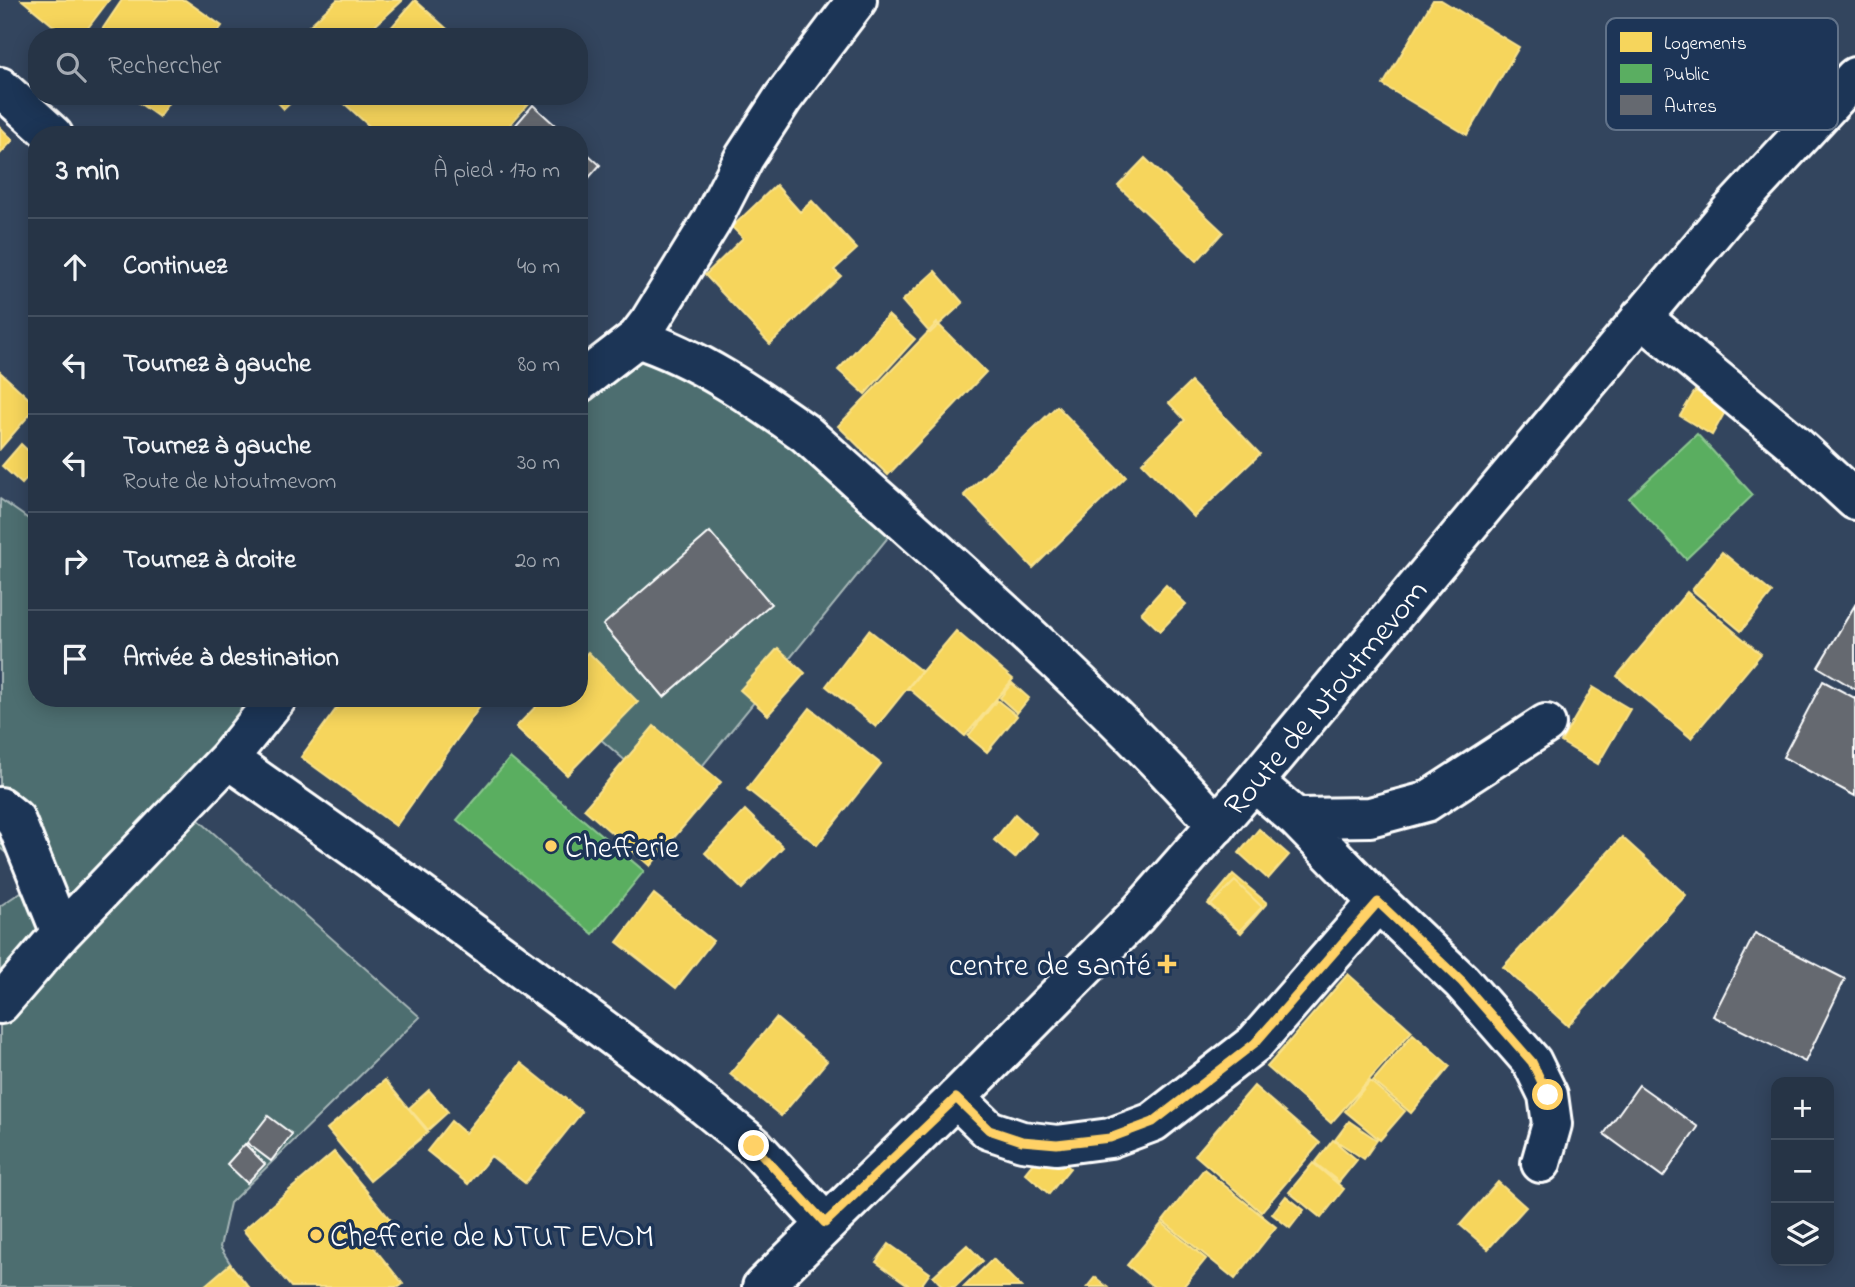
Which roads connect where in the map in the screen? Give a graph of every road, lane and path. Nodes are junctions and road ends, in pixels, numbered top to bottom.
1 (857, 0) edge
2 (1855, 77) edge
3 (0, 87) edge
4 (1838, 95) edge
5 (43, 126) edge
6 (1806, 130) edge
7 (1641, 317) junction
8 (637, 338) junction
9 (588, 376) edge
10 (1855, 500) edge
11 (270, 707) edge
12 (1546, 724) dead end
13 (228, 759) junction
14 (1254, 782) junction
15 (0, 807) edge
16 (1296, 818) junction
17 (1217, 825) junction
18 (1378, 902) junction
19 (61, 933) junction
20 (0, 1004) edge
21 (956, 1098) junction
22 (1541, 1163) dead end
23 (825, 1223) junction
24 (762, 1287) edge

1 - 8 street
2 - 4 street, Route de Ntoutmevom
3 - 5 street
6 - 7 street, Route de Ntoutmevom
7 - 10 street
7 - 14 street, Route de Ntoutmevom
8 - 9 street
8 - 17 street
11 - 13 street
12 - 16 street
13 - 19 street
13 - 23 street
14 - 16 street
14 - 17 street, Route de Ntoutmevom
15 - 19 street
16 - 18 street
17 - 21 street, Route de Ntoutmevom
18 - 21 street
18 - 22 street
19 - 20 street
21 - 23 street, Route de Ntoutmevom
23 - 24 street, Route de Ntoutmevom

